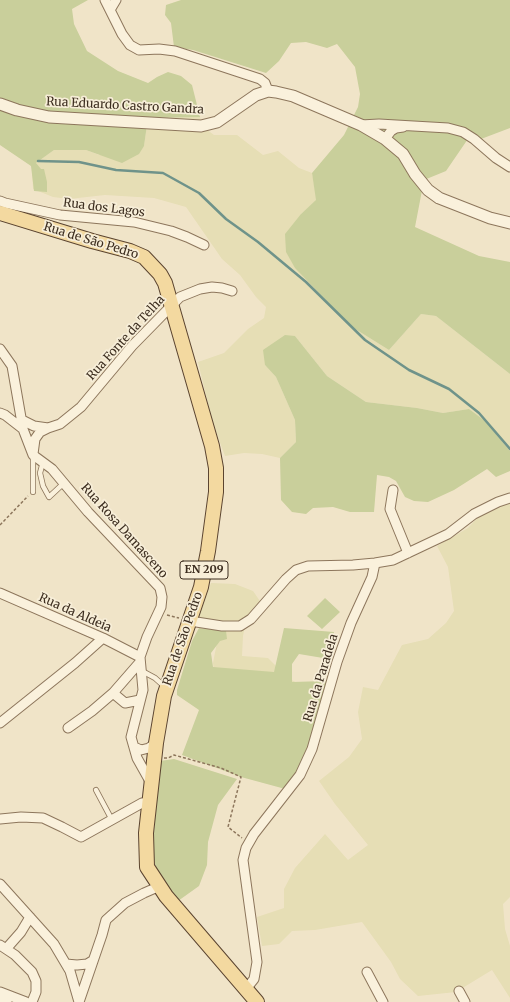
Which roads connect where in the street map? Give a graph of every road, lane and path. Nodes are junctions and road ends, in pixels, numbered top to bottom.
1 (105, 0) edge
2 (116, 0) edge
3 (110, 10) junction
4 (268, 90) junction
5 (0, 104) edge
6 (361, 125) junction
7 (406, 126) junction
8 (385, 139) junction
9 (510, 166) edge
10 (0, 201) edge
11 (0, 213) edge
12 (510, 224) edge
13 (204, 245) dead end
14 (232, 291) dead end
15 (172, 304) junction
16 (0, 349) edge
17 (0, 413) edge
18 (23, 424) junction
19 (48, 428) junction
20 (33, 455) junction
21 (43, 462) junction
22 (64, 483) junction
23 (393, 490) dead end
24 (32, 492) joint
25 (510, 498) edge
26 (0, 525) edge
27 (408, 553) junction
28 (375, 563) junction
29 (0, 593) edge
30 (158, 613) junction
31 (190, 621) junction
32 (103, 638) junction
33 (141, 663) junction
34 (167, 688) junction
35 (113, 693) junction
36 (140, 700) junction
37 (0, 724) edge
38 (68, 728) dead end
39 (156, 743) junction
40 (134, 746) junction
41 (154, 757) junction
42 (152, 784) junction
43 (96, 790) dead end
44 (150, 802) junction
45 (0, 820) edge
46 (112, 820) junction
47 (249, 843) junction
48 (0, 884) edge
49 (160, 886) junction
50 (30, 917) junction
51 (3, 947) edge
52 (92, 961) junction
53 (66, 964) junction
54 (367, 972) dead end
55 (459, 991) dead end
56 (0, 992) edge
57 (251, 998) edge
58 (0, 1001) edge
59 (21, 1001) edge
60 (7, 1002) edge
61 (32, 1002) edge
62 (79, 1002) edge
63 (383, 1002) edge
64 (465, 1002) edge

1 - 3 street
2 - 3 street
3 - 4 street
4 - 5 street, Rua Eduardo Castro Gandra
4 - 6 street
6 - 7 street
6 - 8 street
7 - 8 street
7 - 9 street
8 - 12 street
10 - 13 street, Rua dos Lagos
11 - 15 main road, Rua de São Pedro / EN 209
14 - 15 street, Rua Fonte da Telha
15 - 19 street, Rua Fonte da Telha
15 - 31 main road, Rua de São Pedro / EN 209
16 - 18 street
17 - 18 street
18 - 19 street
18 - 20 street
19 - 20 street, Rua Fonte da Telha
20 - 21 street, Rua Rosa Damasceno
20 - 24 lane
21 - 22 street, Rua Rosa Damasceno
21 - 22 lane
22 - 30 street, Rua Rosa Damasceno
23 - 27 street
24 - 26 path
25 - 27 street
27 - 28 street
28 - 31 street
28 - 47 street, Rua da Paradela
29 - 32 street, Rua da Aldeia
30 - 31 path
30 - 33 street, Rua Rosa Damasceno
31 - 34 main road, Rua de São Pedro / EN 209
32 - 33 street, Rua da Aldeia
32 - 37 street
33 - 34 lane
33 - 35 street
33 - 36 street, Rua Rosa Damasceno
34 - 39 main road, Rua de São Pedro / EN 209
35 - 36 street
35 - 38 street
36 - 40 street, Rua Rosa Damasceno
39 - 40 street
39 - 41 main road, Rua de São Pedro / EN 209
40 - 42 street, Rua Rosa Damasceno
41 - 42 main road, Rua de São Pedro / EN 209
41 - 47 path
42 - 44 main road, Rua de São Pedro / EN 209
43 - 46 lane
44 - 46 street
44 - 49 main road, Rua de São Pedro / EN 209
45 - 46 street
47 - 57 street, Rua da Paradela
48 - 50 street
49 - 52 street
49 - 57 main road, Rua de São Pedro / EN 209
50 - 51 street
50 - 53 street
51 - 61 street
52 - 53 street
52 - 62 street
53 - 62 street
54 - 63 street
55 - 64 street
56 - 59 street
58 - 60 street

